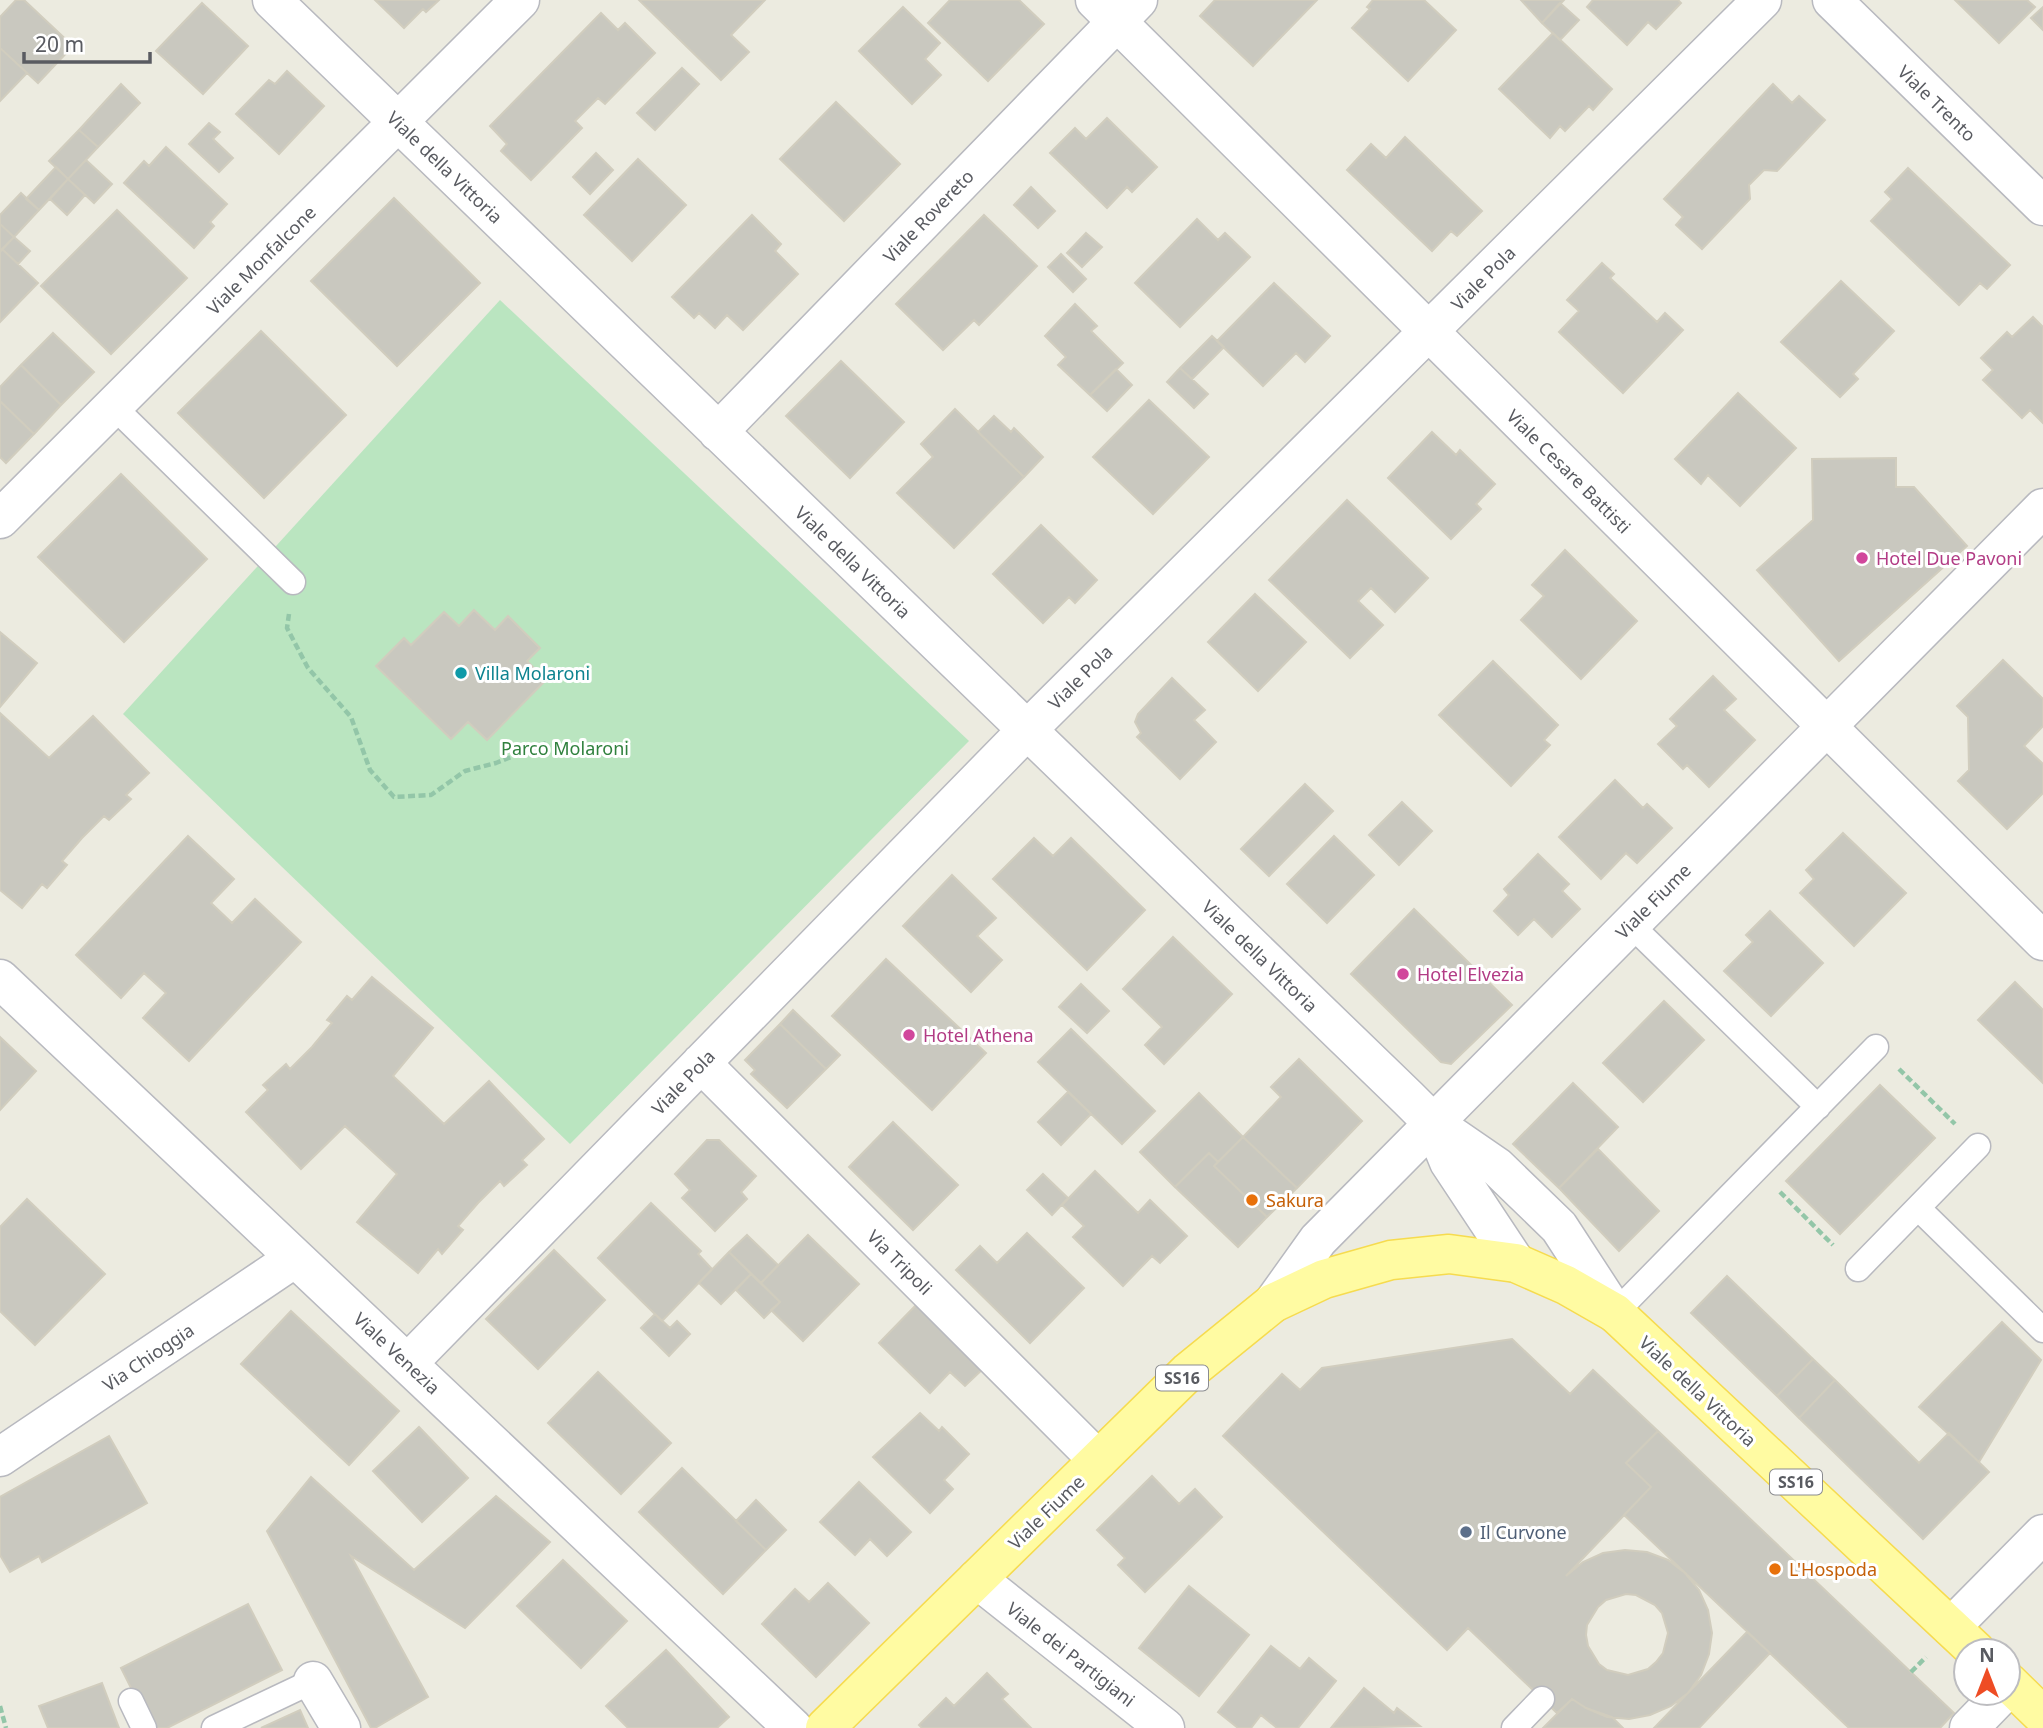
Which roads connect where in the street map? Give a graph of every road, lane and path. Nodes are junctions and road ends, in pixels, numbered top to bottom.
1 (272, 0) edge
2 (520, 0) edge
3 (1762, 0) edge
4 (1832, 0) edge
5 (1117, 7) edge
6 (399, 123) junction
7 (2043, 206) edge
8 (1429, 332) junction
9 (113, 407) junction
10 (718, 432) junction
11 (2043, 508) edge
12 (0, 519) edge
13 (293, 582) joint
14 (1827, 727) junction
15 (1027, 730) junction
16 (547, 743) dead end
17 (1630, 924) junction
18 (2043, 941) edge
19 (0, 979) edge
20 (1876, 1047) joint
21 (701, 1063) junction
22 (1818, 1107) junction
23 (1433, 1123) junction
24 (1978, 1146) joint
25 (1757, 1169) junction
26 (1918, 1208) junction
27 (295, 1258) junction
28 (1516, 1263) junction
29 (1858, 1269) joint
30 (1273, 1303) junction
31 (1615, 1313) junction
32 (2043, 1330) edge
33 (408, 1363) junction
34 (0, 1457) edge
35 (1098, 1460) junction
36 (2043, 1534) edge
37 (977, 1579) junction
38 (1958, 1637) edge
39 (1952, 1644) edge
40 (1911, 1672) dead end
41 (313, 1681) joint
42 (1542, 1699) dead end
43 (2022, 1699) edge
44 (131, 1701) dead end
45 (0, 1706) edge
46 (1988, 1707) edge
47 (2043, 1716) edge
48 (6, 1728) edge
49 (144, 1728) edge
50 (214, 1728) edge
51 (341, 1728) edge
52 (793, 1728) edge
53 (825, 1728) edge
54 (1165, 1728) edge
55 (1514, 1728) edge
56 (1969, 1728) edge
57 (2032, 1728) edge

1 - 6 street, Viale della Vittoria
2 - 6 street, Viale Monfalcone
3 - 8 street, Viale Pola
4 - 7 street, Viale Trento
5 - 8 street, Viale Cesare Battisti
5 - 10 street, Viale Rovereto
6 - 9 street, Viale Monfalcone
6 - 10 street, Viale della Vittoria
8 - 14 street, Viale Cesare Battisti
8 - 15 street, Viale Pola
9 - 12 street, Viale Monfalcone
9 - 13 lane
10 - 15 street, Viale della Vittoria
11 - 14 street, Viale Fiume
13 - 16 path
14 - 17 street, Viale Fiume
14 - 18 street, Viale Cesare Battisti
15 - 21 street, Viale Pola
15 - 23 street, Viale della Vittoria
17 - 22 lane
17 - 23 street, Viale Fiume
19 - 27 street, Viale Venezia
20 - 22 lane
20 - 24 path
21 - 33 street, Viale Pola
21 - 35 street, Via Tripoli
22 - 25 lane
23 - 28 street, Viale della Vittoria
23 - 30 street, Viale Fiume
23 - 31 street, Viale della Vittoria
24 - 26 lane
25 - 29 path
25 - 31 lane
26 - 29 lane
26 - 32 lane
27 - 33 street, Viale Venezia
27 - 34 street, Via Chioggia
28 - 30 main road, Viale Fiume / SS16
28 - 31 main road, Viale Fiume / SS16
30 - 35 main road, Viale Fiume / SS16
31 - 39 main road, Viale della Vittoria / SS16
33 - 52 street, Viale Venezia
35 - 37 main road, Viale Fiume / SS16
36 - 38 street
37 - 53 main road, Viale Fiume / SS16
37 - 54 street, Viale dei Partigiani
39 - 40 path
41 - 50 lane
41 - 51 street
42 - 55 lane
43 - 47 main road
44 - 49 lane
45 - 48 path
46 - 56 street
47 - 57 lane

